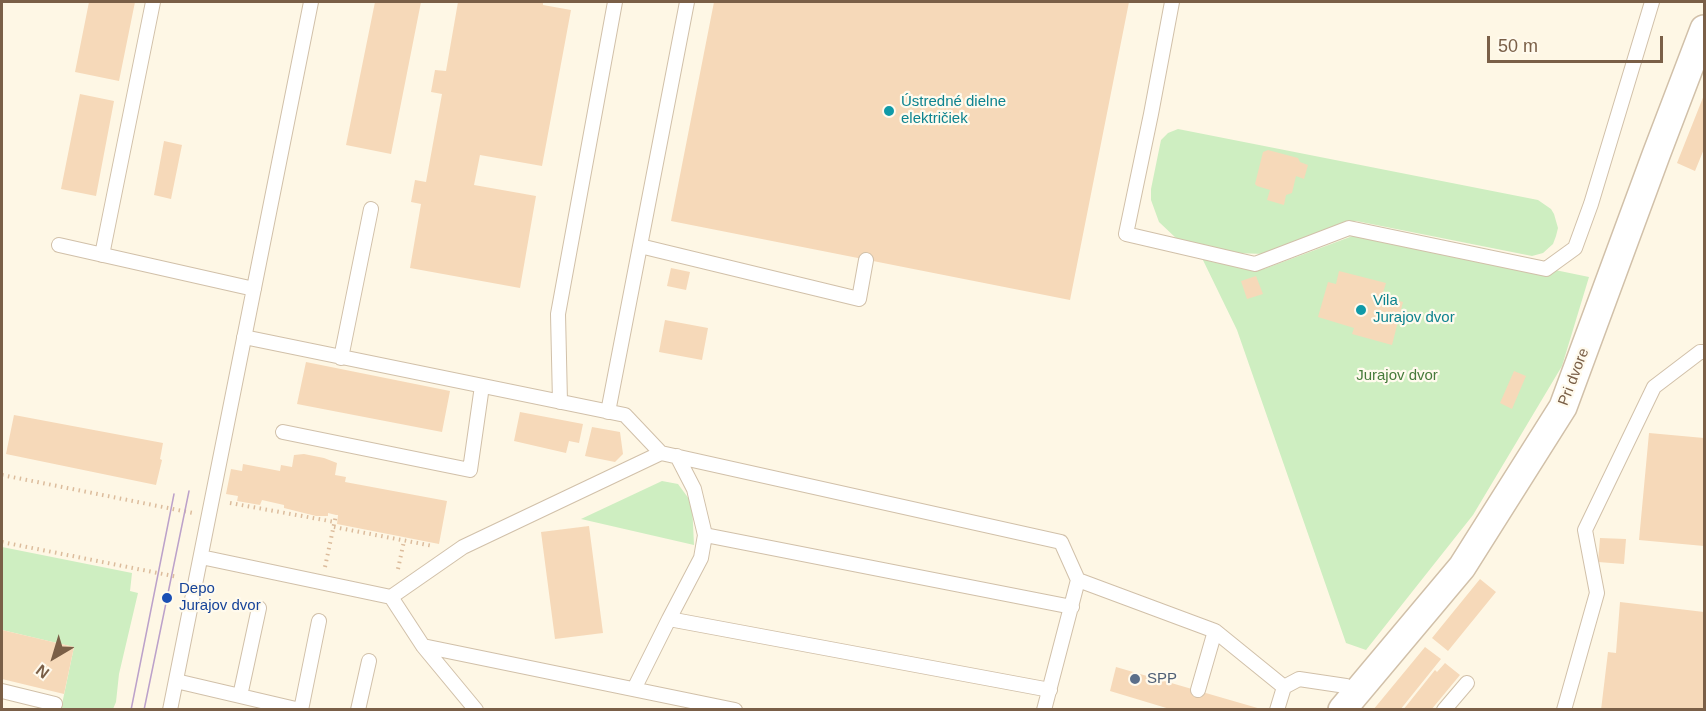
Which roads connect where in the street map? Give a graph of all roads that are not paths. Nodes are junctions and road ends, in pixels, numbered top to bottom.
1 (153, 2) edge
2 (311, 2) edge
3 (615, 2) edge
4 (687, 2) edge
5 (1172, 2) edge
6 (1652, 2) edge
7 (1704, 29) edge
8 (371, 209) dead end
9 (59, 245) dead end
10 (640, 246) junction
11 (102, 255) junction
12 (866, 260) dead end
13 (254, 289) junction
14 (244, 338) junction
15 (1704, 352) edge
16 (341, 358) junction
17 (482, 387) junction
18 (560, 402) junction
19 (608, 412) junction
20 (283, 432) dead end
21 (661, 453) junction
22 (677, 456) junction
23 (705, 535) junction
24 (201, 556) junction
25 (1078, 580) junction
26 (391, 597) junction
27 (1072, 607) junction
28 (259, 608) dead end
29 (669, 619) junction
30 (319, 621) dead end
31 (1215, 631) junction
32 (423, 646) junction
33 (369, 661) dead end
34 (176, 681) junction
35 (1467, 683) dead end
36 (1284, 687) junction
37 (634, 689) junction
38 (1050, 690) junction
39 (1198, 690) dead end
40 (2, 691) edge
41 (240, 696) junction
42 (1349, 701) edge
43 (55, 704) dead end
44 (170, 710) edge
45 (301, 710) edge
46 (358, 710) edge
47 (476, 710) edge
48 (735, 710) edge
49 (1044, 710) edge
50 (1277, 710) edge
51 (1444, 710) edge
52 (1564, 710) edge

1 - 11 lane
2 - 13 lane
3 - 18 lane
4 - 10 lane
5 - 6 lane
7 - 42 street, Pri dvore
8 - 16 lane
9 - 11 lane
10 - 12 lane
10 - 19 lane
11 - 13 lane
13 - 14 lane
14 - 16 lane
14 - 24 lane
15 - 52 lane
16 - 17 lane
17 - 18 lane
17 - 20 lane
18 - 19 lane
19 - 21 lane
21 - 22 lane
21 - 26 lane
22 - 23 lane
22 - 25 lane
23 - 27 lane
23 - 29 lane
24 - 26 lane
24 - 34 lane
25 - 27 lane
25 - 31 lane
26 - 32 lane
27 - 38 lane
28 - 41 lane
29 - 37 lane
29 - 38 lane
30 - 45 lane
31 - 36 lane
31 - 39 lane
32 - 37 lane
32 - 47 lane
33 - 46 lane
34 - 41 lane
34 - 44 lane
35 - 51 lane
36 - 42 lane
36 - 50 lane
37 - 48 lane
38 - 49 lane
40 - 43 lane
41 - 45 lane

